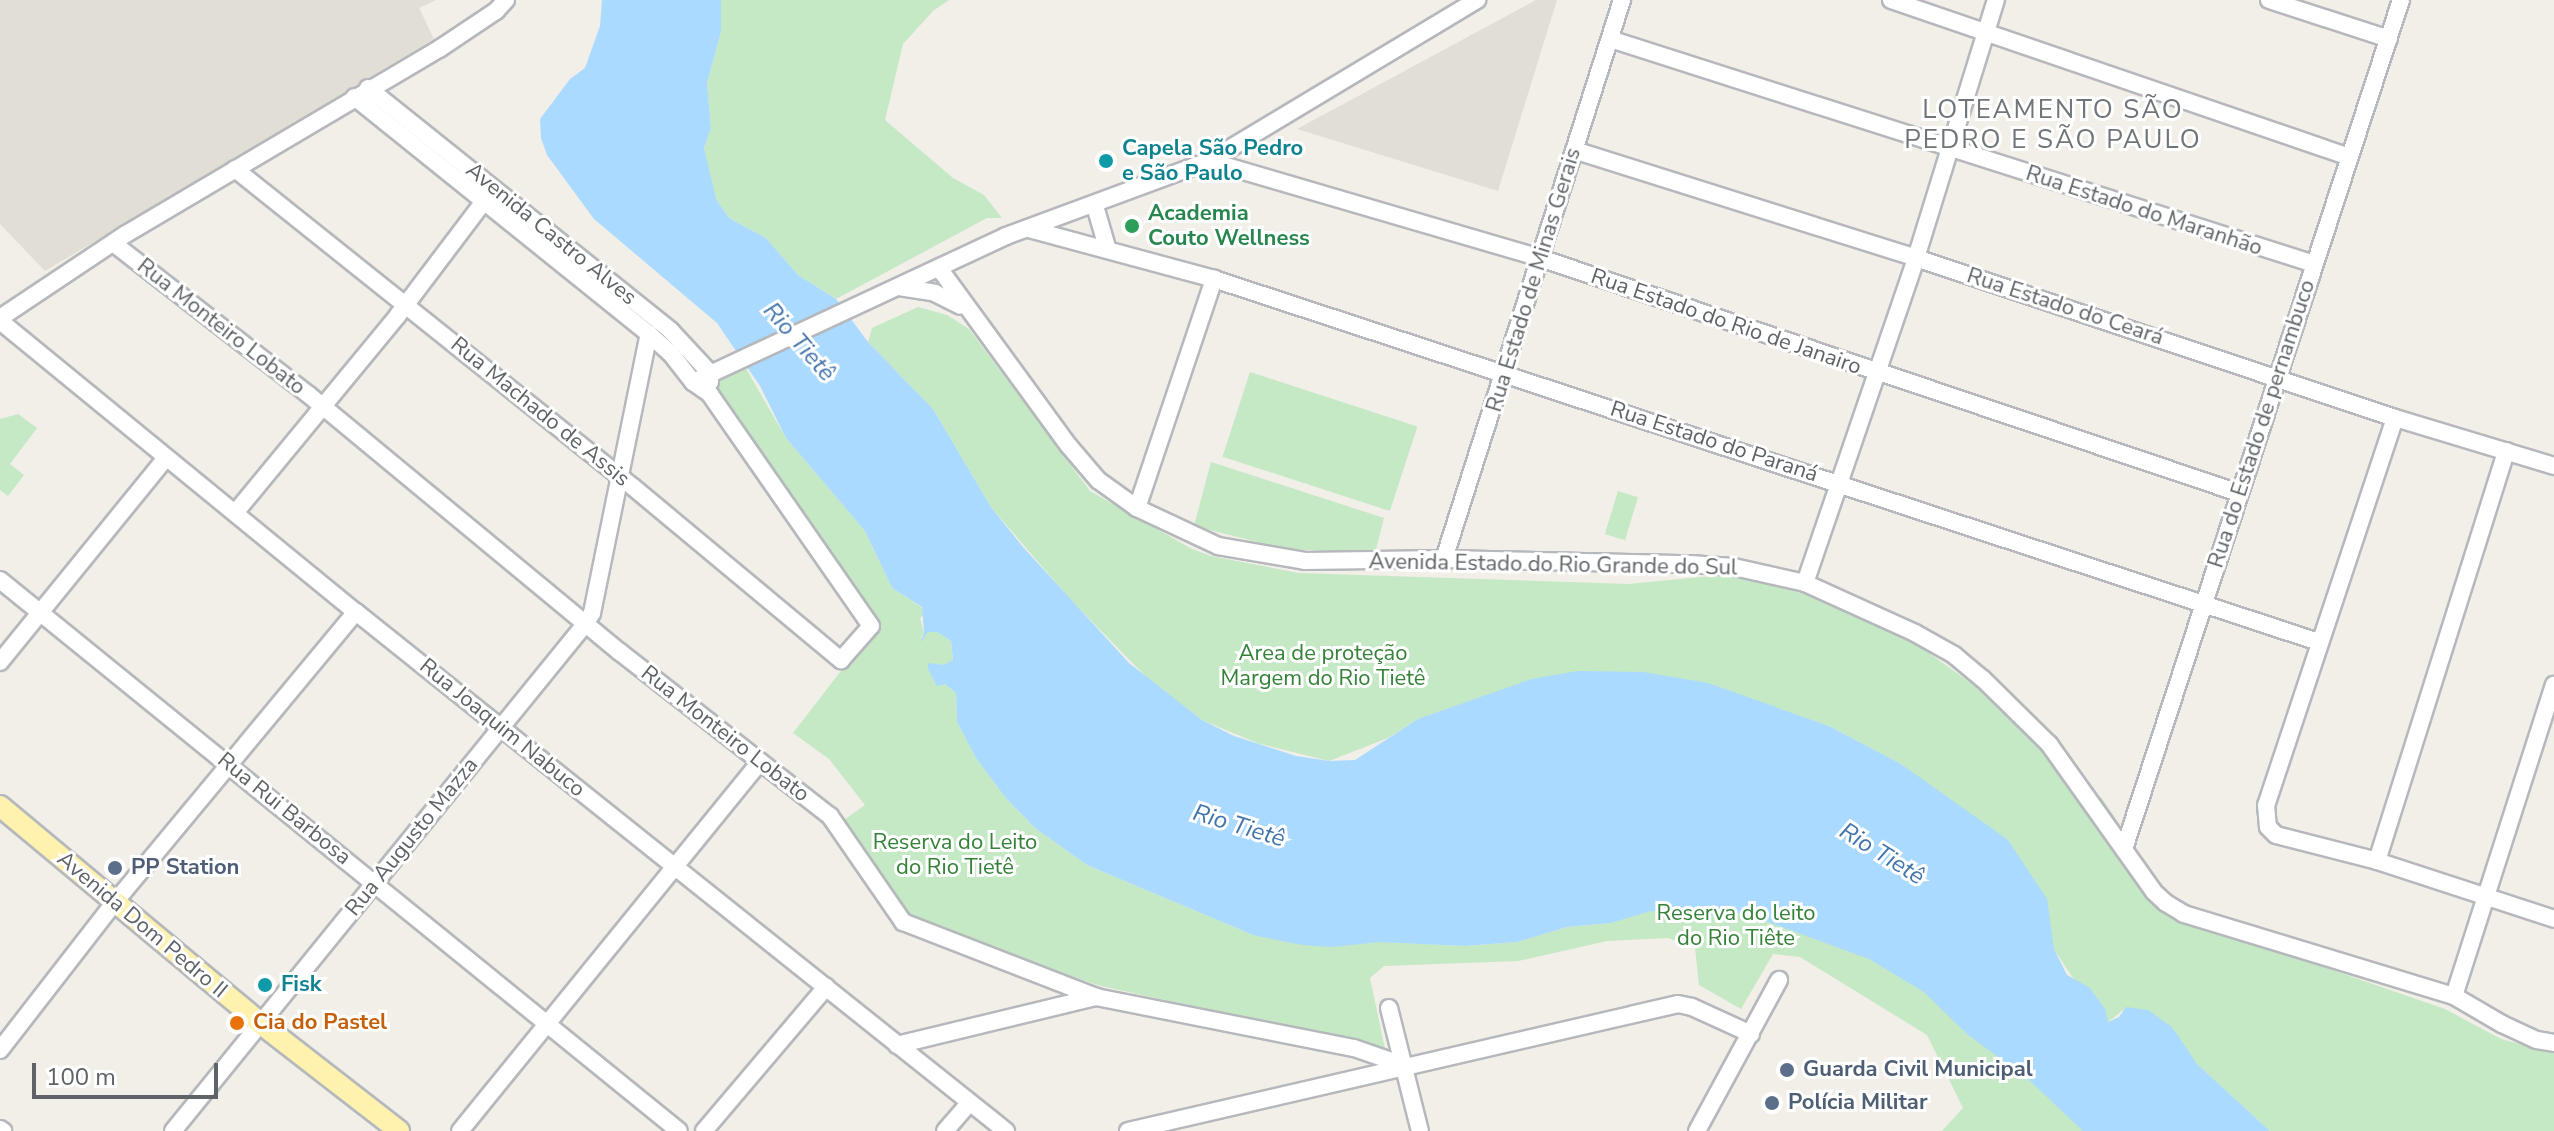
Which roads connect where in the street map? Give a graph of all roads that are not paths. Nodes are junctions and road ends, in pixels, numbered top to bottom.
1 (506, 0) edge
2 (1477, 0) edge
3 (1622, 0) edge
4 (1891, 0) edge
5 (1996, 0) edge
6 (2269, 0) edge
7 (2401, 0) edge
8 (1986, 32) junction
9 (1610, 39) junction
10 (2389, 39) junction
11 (361, 93) junction
12 (1949, 148) junction
13 (1574, 150) junction
14 (2349, 157) junction
15 (1209, 161) junction
16 (235, 169) junction
17 (490, 194) junction
18 (1095, 206) junction
19 (1029, 229) junction
20 (113, 243) junction
21 (1107, 247) junction
22 (1540, 258) junction
23 (1916, 258) junction
24 (2314, 264) junction
25 (935, 270) junction
26 (1214, 279) junction
27 (897, 287) junction
28 (936, 293) junction
29 (405, 305) junction
30 (973, 314) junction
31 (0, 319) edge
32 (649, 334) junction
33 (1876, 372) junction
34 (710, 373) junction
35 (1505, 374) junction
36 (2278, 377) junction
37 (693, 382) junction
38 (710, 394) junction
39 (321, 406) junction
40 (2395, 418) junction
41 (2506, 451) junction
42 (166, 458) junction
43 (2554, 466) edge
44 (619, 476) junction
45 (1839, 483) junction
46 (2239, 493) junction
47 (1137, 508) junction
48 (235, 513) junction
49 (1444, 559) junction
50 (0, 580) edge
51 (1805, 583) junction
52 (2204, 602) junction
53 (42, 612) junction
54 (356, 612) junction
55 (586, 623) junction
56 (2319, 642) junction
57 (841, 660) joint
58 (0, 662) edge
59 (2554, 685) edge
60 (501, 727) junction
61 (760, 762) junction
62 (229, 764) junction
63 (0, 806) edge
64 (2124, 849) junction
65 (2377, 861) junction
66 (673, 867) junction
67 (373, 884) junction
68 (2487, 896) junction
69 (115, 902) junction
70 (2554, 919) edge
71 (1779, 980) dead end
72 (826, 987) junction
73 (2454, 996) junction
74 (1096, 997) junction
75 (1389, 1008) dead end
76 (545, 1022) junction
77 (260, 1023) junction
78 (1751, 1034) junction
79 (2554, 1043) edge
80 (897, 1045) junction
81 (0, 1050) edge
82 (1403, 1065) junction
83 (969, 1103) junction
84 (173, 1131) edge
85 (399, 1131) edge
86 (460, 1131) edge
87 (679, 1131) edge
88 (704, 1131) edge
89 (945, 1131) edge
90 (1006, 1131) edge
91 (1128, 1131) edge
92 (1420, 1131) edge
93 (1697, 1131) edge

1 - 11 street
2 - 15 street
3 - 9 street, Rua Estado de Minas Gerais
4 - 8 street
5 - 8 street
6 - 10 street
7 - 10 street, Rua do Estado de pernambuco
8 - 12 street
8 - 14 street
9 - 12 street, Rua Estado do Maranhão
9 - 13 street, Rua Estado de Minas Gerais
10 - 14 street, Rua do Estado de pernambuco
11 - 16 street
11 - 17 street, Avenida Castro Alves
12 - 23 street
12 - 24 street, Rua Estado do Maranhão
13 - 22 street, Rua Estado de Minas Gerais
13 - 23 street, Rua Estado do Ceará
14 - 24 street, Rua do Estado de pernambuco
15 - 18 street
15 - 22 street, Rua Estado do Rio de Janairo
16 - 20 street
16 - 29 street, Rua Machado de Assis
17 - 29 street
17 - 32 street, Avenida Castro Alves
17 - 34 street, Avenida Castro Alves
18 - 19 street
18 - 21 street
19 - 21 street, Rua Estado do Paraná
19 - 25 street
20 - 31 street
20 - 39 street, Rua Monteiro Lobato
21 - 26 street, Rua Estado do Paraná
22 - 33 street, Rua Estado do Rio de Janairo
22 - 35 street, Rua Estado de Minas Gerais
23 - 33 street
23 - 36 street, Rua Estado do Ceará
24 - 36 street, Rua do Estado de pernambuco
25 - 27 street
25 - 28 street
25 - 30 street, Avenida Estado do Rio Grande do Sul
26 - 35 street, Rua Estado do Paraná
26 - 47 street
27 - 28 street, Avenida Estado do Rio Grande do Sul
27 - 34 street
28 - 30 street, Avenida Estado do Rio Grande do Sul
29 - 39 street
29 - 44 street, Rua Machado de Assis
30 - 47 street, Avenida Estado do Rio Grande do Sul
31 - 42 street, Rua Joaquim Nabuco
32 - 37 street, Avenida Castro Alves
32 - 44 street, Rua Augusto Mazza
33 - 45 street
33 - 46 street, Rua Estado do Rio de Janairo
34 - 37 street
34 - 38 street
35 - 45 street, Rua Estado do Paraná
35 - 49 street, Rua Estado de Minas Gerais
36 - 40 street, Rua Estado do Ceará
36 - 46 street, Rua do Estado de pernambuco
37 - 38 street, Avenida Castro Alves
38 - 57 street, Avenida Castro Alves
39 - 48 street
39 - 55 street, Rua Monteiro Lobato
40 - 41 street, Rua Estado do Ceará
40 - 56 street
41 - 43 street, Rua Estado do Ceará
41 - 65 street
42 - 48 street, Rua Joaquim Nabuco
42 - 53 street
44 - 55 street, Rua Augusto Mazza
44 - 57 street, Rua Machado de Assis
45 - 51 street
45 - 52 street, Rua Estado do Paraná
46 - 52 street, Rua do Estado de pernambuco
47 - 49 street, Avenida Estado do Rio Grande do Sul
48 - 54 street, Rua Joaquim Nabuco
49 - 51 street, Avenida Estado do Rio Grande do Sul
50 - 53 street, Rua Rui Barbosa
51 - 64 street, Avenida Estado do Rio Grande do Sul
52 - 56 street, Rua Estado do Paraná
52 - 64 street, Rua do Estado de pernambuco
53 - 58 street
53 - 62 street, Rua Rui Barbosa
54 - 60 street, Rua Joaquim Nabuco
54 - 62 street
55 - 60 street, Rua Augusto Mazza
55 - 61 street, Rua Monteiro Lobato
56 - 65 street
59 - 68 street
60 - 66 street, Rua Joaquim Nabuco
60 - 67 street, Rua Augusto Mazza
61 - 66 street
61 - 74 street, Rua Monteiro Lobato
62 - 67 street, Rua Rui Barbosa
62 - 69 street
63 - 69 main road, Avenida Dom Pedro II
64 - 73 street, Avenida Estado do Rio Grande do Sul
65 - 68 street
66 - 72 street, Rua Joaquim Nabuco
66 - 76 street
67 - 76 street, Rua Rui Barbosa
67 - 77 street, Rua Augusto Mazza
68 - 70 street
68 - 73 street
69 - 77 main road, Avenida Dom Pedro II
69 - 81 street
71 - 78 street
72 - 80 street, Rua Joaquim Nabuco
72 - 88 street
73 - 79 street, Avenida Estado do Rio Grande do Sul
74 - 80 street
74 - 82 street, Rua Monteiro Lobato
75 - 82 street
76 - 86 street
76 - 87 street, Rua Rui Barbosa
77 - 84 street, Rua Augusto Mazza
77 - 85 main road, Avenida Dom Pedro II
78 - 82 street
78 - 93 street
80 - 83 street, Rua Joaquim Nabuco
82 - 91 street
82 - 92 street
83 - 89 street
83 - 90 street, Rua Joaquim Nabuco

